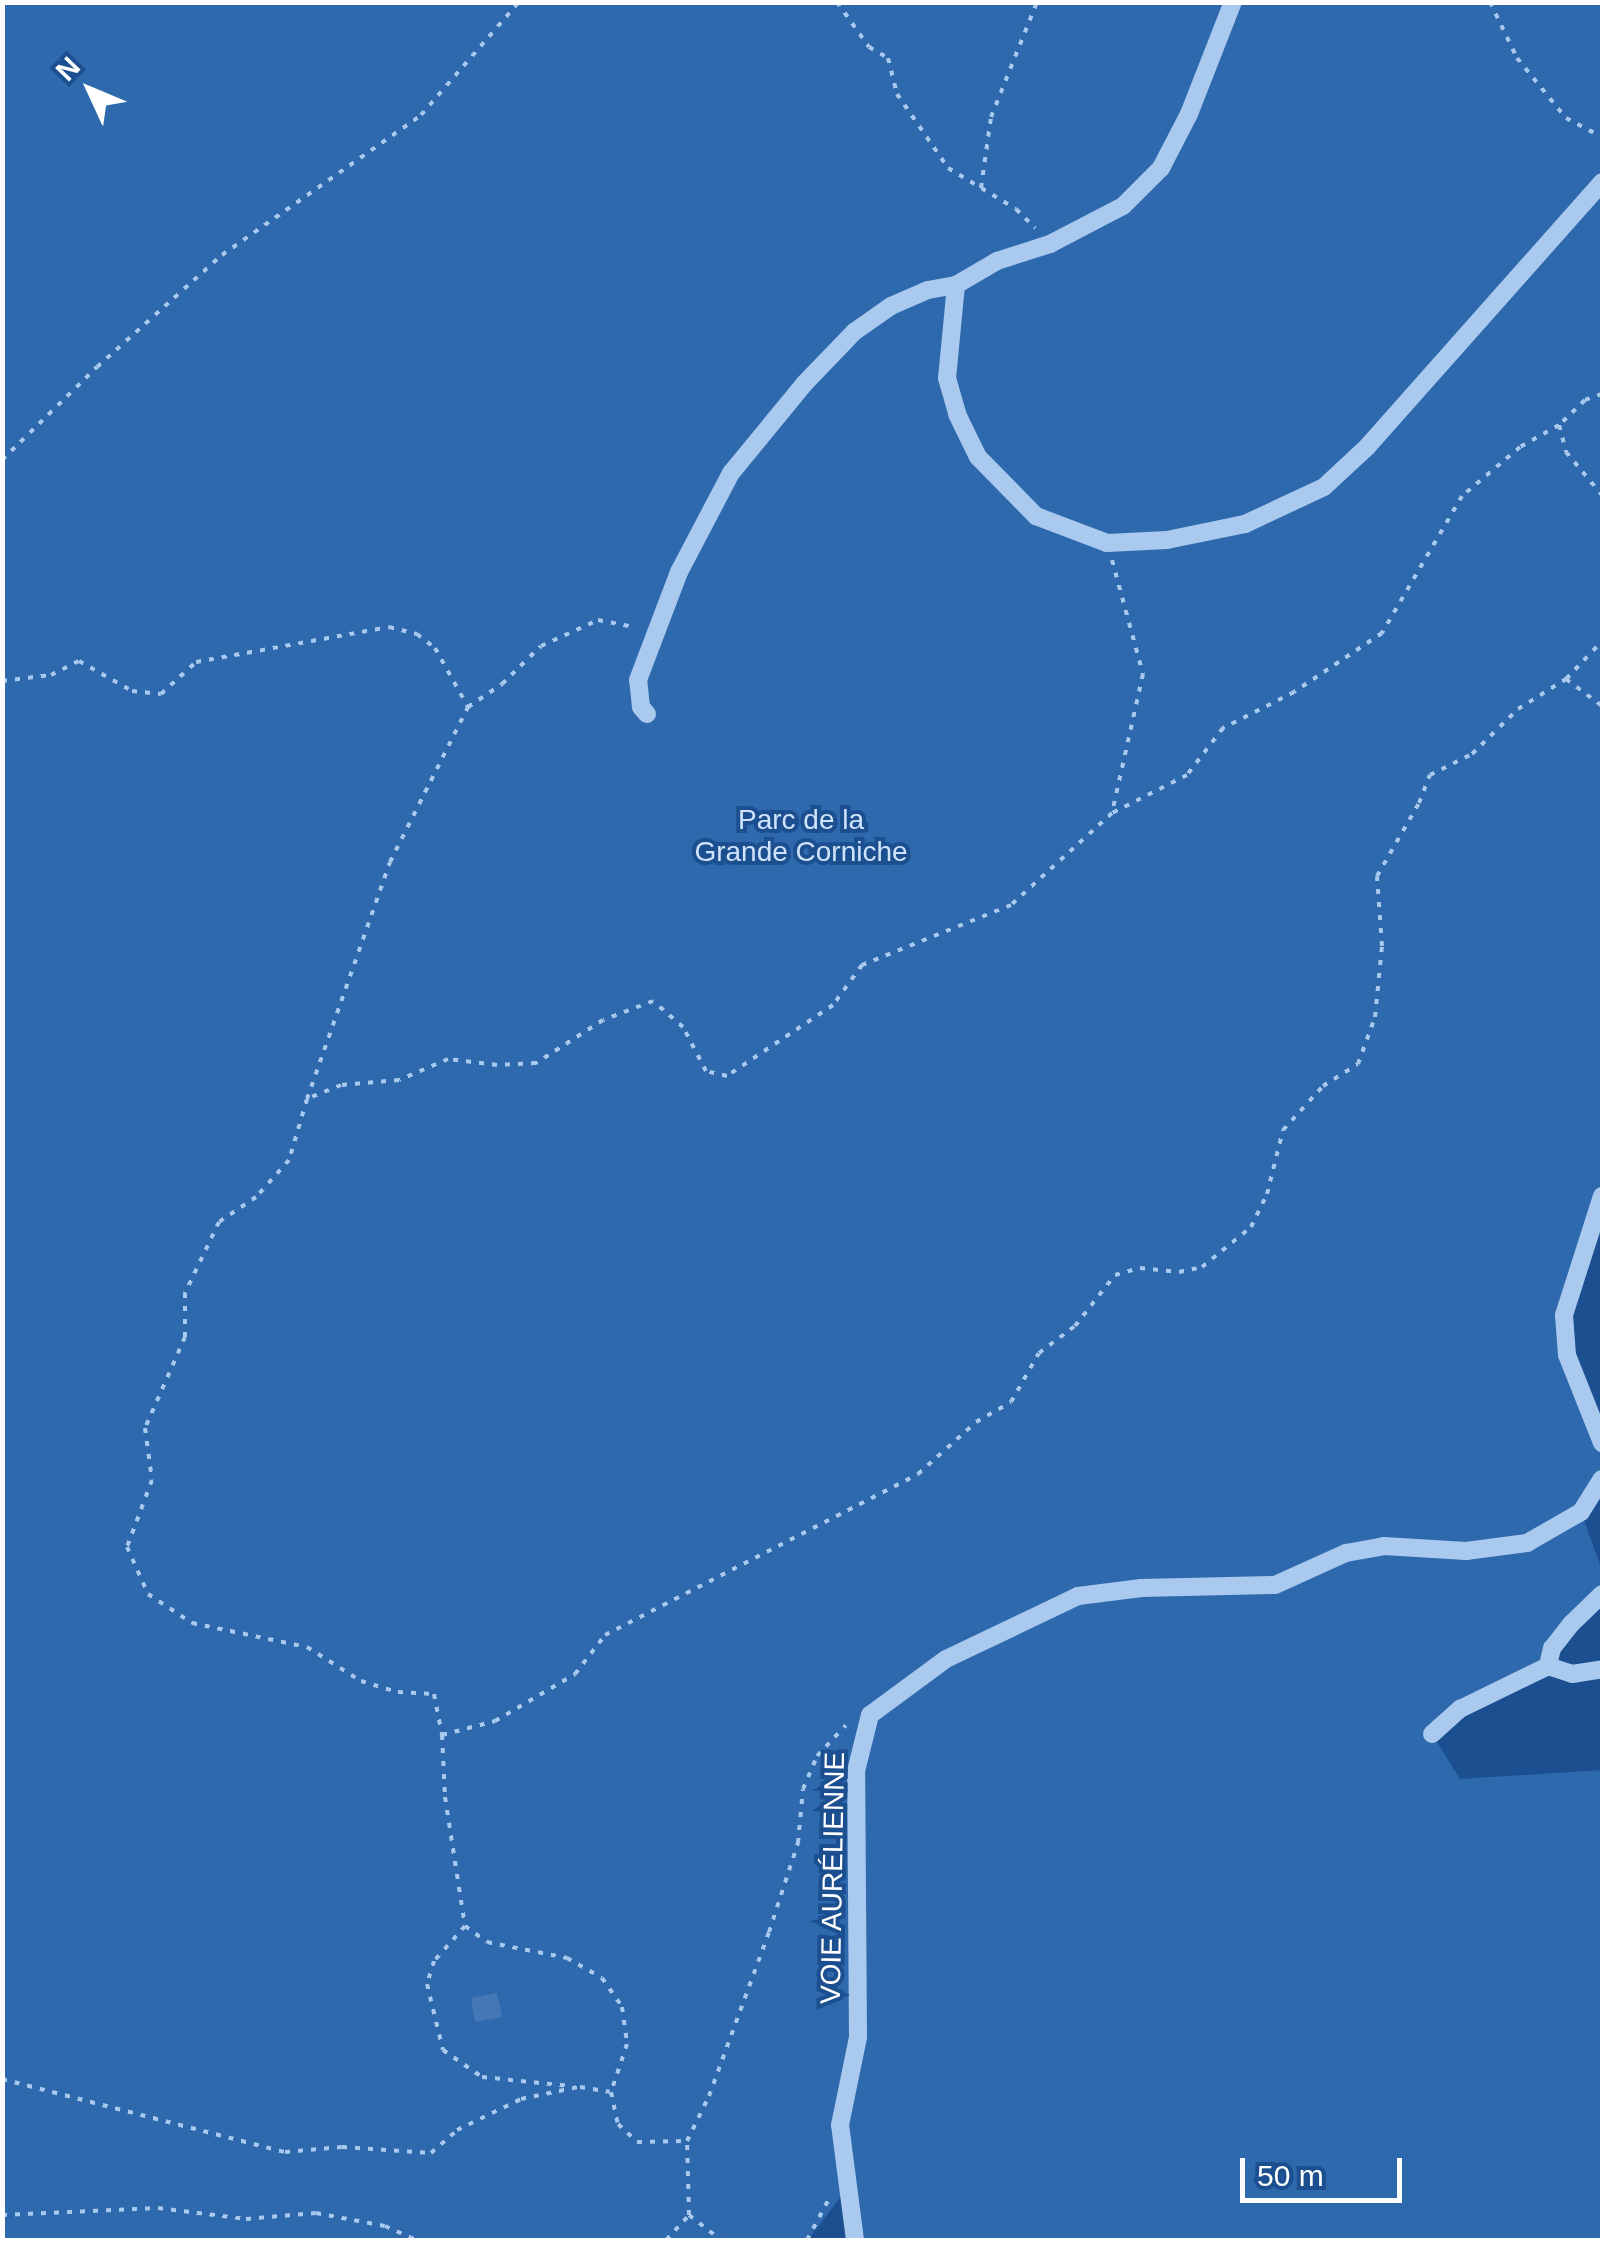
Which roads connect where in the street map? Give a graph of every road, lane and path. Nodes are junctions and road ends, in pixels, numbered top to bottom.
1 (519, 2) edge
2 (838, 2) edge
3 (1036, 2) edge
4 (1233, 2) edge
5 (1490, 2) edge
6 (1602, 137) edge
7 (1602, 182) edge
8 (981, 188) junction
9 (1050, 244) junction
10 (956, 285) junction
11 (1602, 394) edge
12 (1559, 425) junction
13 (2, 460) edge
14 (1602, 495) edge
15 (1107, 543) junction
16 (656, 636) junction
17 (1602, 641) edge
18 (1566, 678) junction
19 (2, 681) edge
20 (1602, 706) edge
21 (468, 707) junction
22 (647, 714) dead end
23 (1112, 813) junction
24 (308, 1099) junction
25 (1602, 1196) edge
26 (1602, 1443) edge
27 (1602, 1479) edge
28 (1602, 1594) edge
29 (1548, 1666) junction
30 (1602, 1669) edge
31 (870, 1715) junction
32 (1432, 1734) dead end
33 (442, 1735) junction
34 (465, 1926) junction
35 (2, 2079) edge
36 (578, 2087) junction
37 (611, 2092) junction
38 (687, 2141) junction
39 (848, 2186) junction
40 (689, 2214) junction
41 (2, 2215) edge
42 (417, 2240) edge
43 (666, 2240) edge
44 (721, 2240) edge
45 (807, 2240) edge
46 (854, 2240) edge

1 - 13 path
2 - 8 path
3 - 8 path
4 - 9 street
5 - 6 path
7 - 15 street
8 - 9 path
9 - 10 street
10 - 15 street
10 - 16 street
11 - 12 path
12 - 14 path
12 - 23 path
15 - 23 path
16 - 21 path
16 - 22 street
17 - 18 path
18 - 20 path
18 - 33 path
19 - 21 path
21 - 24 path
23 - 24 path
24 - 33 path
25 - 26 street
27 - 31 street, VOIE AURÉLIENNE
28 - 29 street
29 - 30 street
29 - 32 street
31 - 38 path
31 - 39 street, VOIE AURÉLIENNE
33 - 34 path
34 - 36 path
34 - 37 path
35 - 36 path
36 - 37 path
37 - 38 path
38 - 40 path
39 - 45 path
39 - 46 street, VOIE AURÉLIENNE
40 - 43 path
40 - 44 path
41 - 42 path

